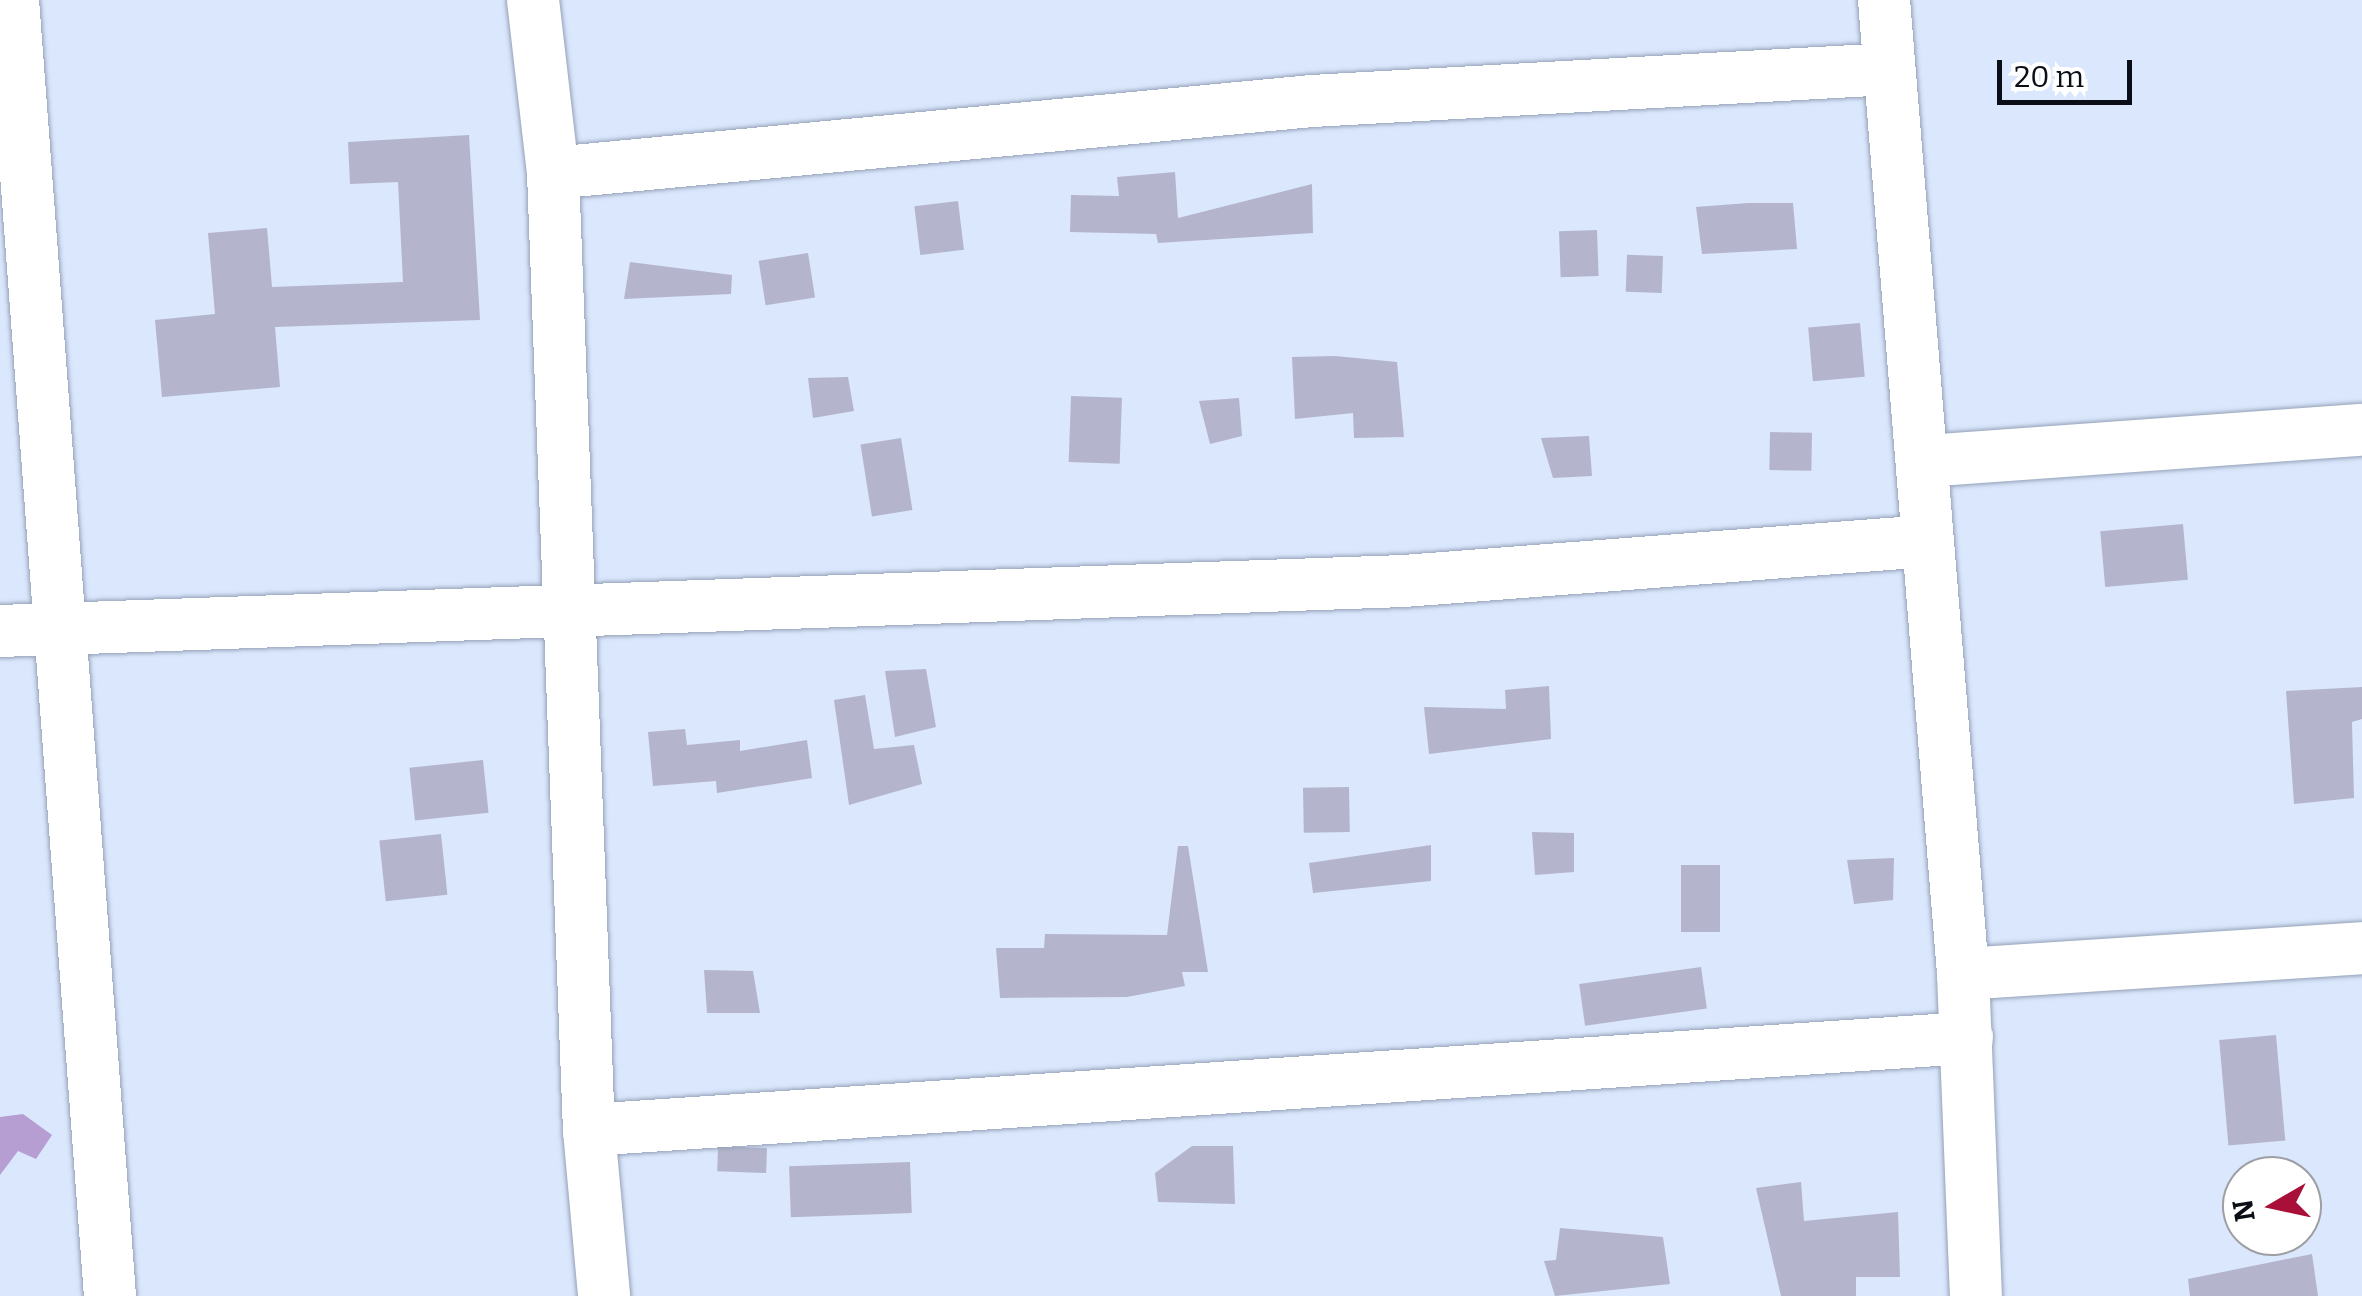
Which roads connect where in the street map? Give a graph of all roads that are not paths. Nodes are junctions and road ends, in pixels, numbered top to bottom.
1 (13, 0) edge
2 (533, 0) edge
3 (1884, 0) edge
4 (1889, 69) junction
5 (553, 173) junction
6 (2362, 430) edge
7 (1925, 461) junction
8 (1927, 541) junction
9 (568, 604) junction
10 (60, 626) junction
11 (0, 632) edge
12 (2362, 948) edge
13 (1962, 974) junction
14 (1967, 1038) junction
15 (590, 1130) junction
16 (110, 1296) edge
17 (604, 1296) edge
18 (1976, 1296) edge

1 - 10 street
2 - 5 street
3 - 4 street
4 - 5 street
4 - 7 street
5 - 9 street
6 - 7 street
7 - 8 street
8 - 9 street
8 - 13 street
9 - 10 street
9 - 15 street
10 - 11 street
10 - 16 street
12 - 13 street
13 - 14 street
14 - 15 street
14 - 18 street
15 - 17 street

